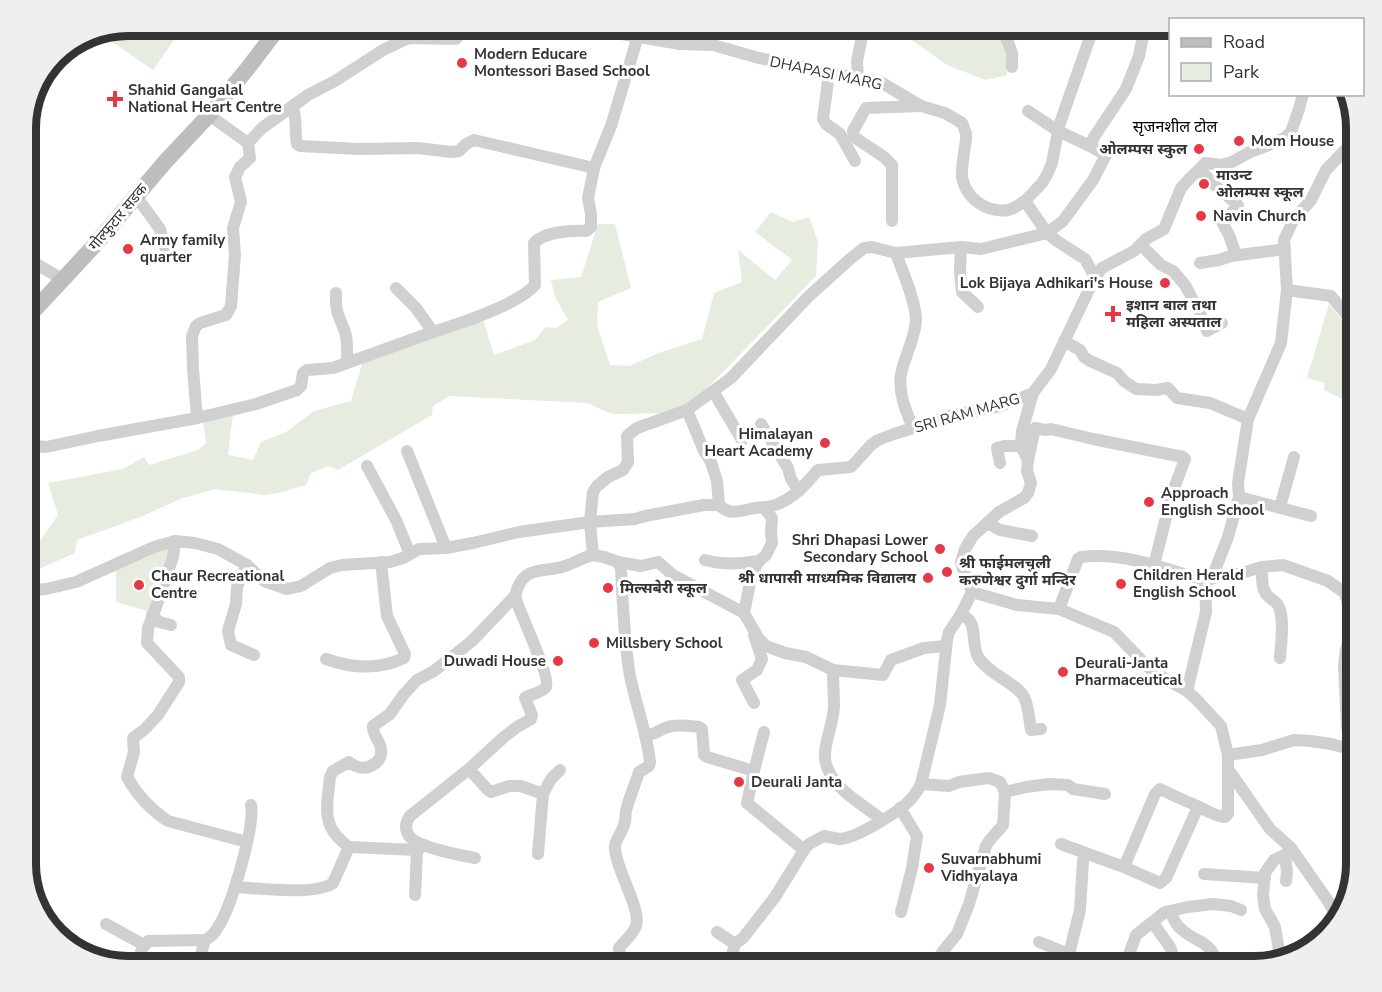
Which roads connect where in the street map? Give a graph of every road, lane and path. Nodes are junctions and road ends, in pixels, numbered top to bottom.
1 (272, 36) edge
2 (459, 36) edge
3 (641, 36) edge
4 (652, 36) edge
5 (862, 36) edge
6 (1005, 36) edge
7 (1091, 36) edge
8 (1143, 36) edge
9 (1012, 68) dead end
10 (829, 74) junction
11 (858, 77) junction
12 (1302, 96) edge
13 (292, 106) junction
14 (921, 106) junction
15 (1028, 111) dead end
16 (209, 115) junction
17 (1058, 131) junction
18 (248, 143) junction
19 (1090, 146) junction
20 (1346, 149) edge
21 (855, 161) dead end
22 (594, 168) junction
23 (1200, 169) junction
24 (136, 196) junction
25 (1025, 201) junction
26 (892, 221) dead end
27 (1047, 232) junction
28 (1141, 245) junction
29 (165, 247) dead end
30 (961, 248) junction
31 (1285, 249) junction
32 (896, 253) junction
33 (1236, 255) junction
34 (1200, 263) dead end
35 (36, 264) edge
36 (1095, 277) junction
37 (62, 279) junction
38 (396, 288) dead end
39 (1287, 290) junction
40 (336, 293) dead end
41 (978, 307) dead end
42 (36, 308) edge
43 (1346, 314) edge
44 (1222, 323) dead end
45 (433, 332) junction
46 (1064, 341) junction
47 (347, 362) junction
48 (712, 391) junction
49 (1033, 393) junction
50 (687, 410) junction
51 (197, 418) junction
52 (1248, 418) junction
53 (761, 424) dead end
54 (913, 428) junction
55 (742, 440) dead end
56 (36, 446) edge
57 (1021, 446) junction
58 (407, 451) dead end
59 (1294, 457) dead end
60 (1028, 460) junction
61 (1000, 463) dead end
62 (367, 466) dead end
63 (799, 491) junction
64 (1239, 497) junction
65 (719, 505) junction
66 (764, 507) junction
67 (1280, 507) junction
68 (1311, 516) dead end
69 (590, 522) junction
70 (987, 523) junction
71 (1032, 536) dead end
72 (175, 541) junction
73 (446, 548) junction
74 (410, 554) junction
75 (593, 555) junction
76 (705, 560) dead end
77 (759, 561) junction
78 (381, 562) junction
79 (618, 562) junction
80 (247, 565) junction
81 (1154, 565) junction
82 (1262, 567) junction
83 (1210, 579) junction
84 (36, 590) edge
85 (972, 592) junction
86 (1345, 593) joint
87 (515, 596) junction
88 (1346, 597) edge
89 (1059, 609) junction
90 (744, 613) junction
91 (961, 614) junction
92 (152, 615) junction
93 (171, 625) dead end
94 (751, 625) junction
95 (945, 646) junction
96 (1346, 649) edge
97 (254, 655) dead end
98 (1280, 658) dead end
99 (326, 659) dead end
100 (833, 670) junction
101 (1187, 691) junction
102 (754, 704) dead end
103 (1346, 707) edge
104 (1041, 729) dead end
105 (764, 732) dead end
106 (645, 735) junction
107 (1346, 748) edge
108 (1228, 754) junction
109 (469, 769) junction
110 (1228, 769) junction
111 (560, 771) dead end
112 (753, 771) junction
113 (921, 783) junction
114 (1005, 792) junction
115 (543, 794) junction
116 (1105, 794) dead end
117 (251, 805) dead end
118 (1198, 807) junction
119 (900, 808) junction
120 (882, 820) junction
121 (247, 842) junction
122 (1061, 844) dead end
123 (349, 848) junction
124 (421, 848) junction
125 (804, 850) junction
126 (1288, 851) junction
127 (538, 854) dead end
128 (1088, 854) junction
129 (475, 858) dead end
130 (1124, 867) junction
131 (1204, 874) dead end
132 (1265, 878) junction
133 (1286, 881) dead end
134 (235, 887) junction
135 (415, 895) dead end
136 (1241, 910) dead end
137 (1170, 911) junction
138 (1333, 911) edge
139 (901, 912) dead end
140 (1153, 923) junction
141 (106, 924) dead end
142 (717, 932) dead end
143 (205, 940) junction
144 (1040, 942) dead end
145 (735, 944) junction
146 (144, 945) junction
147 (1279, 953) edge
148 (1069, 954) joint
149 (140, 956) edge
150 (201, 956) edge
151 (622, 956) edge
152 (732, 956) edge
153 (940, 956) edge
154 (1128, 956) edge
155 (1173, 956) edge
156 (1215, 956) edge

1 - 16 main road, गोल्फुटार सडक
2 - 13 street
3 - 22 street
4 - 10 street, DHAPASI MARG
5 - 11 street
6 - 9 street
7 - 17 street
8 - 19 street
10 - 11 street, DHAPASI MARG
10 - 21 street
11 - 14 street, DHAPASI MARG
12 - 23 street
13 - 18 street
13 - 22 street
14 - 25 street, DHAPASI MARG
14 - 26 street
15 - 17 street
16 - 18 street
16 - 24 main road, गोल्फुटार सडक
17 - 19 street
17 - 25 street
18 - 51 street
19 - 27 street
20 - 31 street
22 - 45 street
23 - 28 street
23 - 33 street
24 - 29 street
24 - 37 main road, गोल्फुटार सडक
25 - 27 street
27 - 30 street
27 - 36 street
28 - 36 street
28 - 44 street
30 - 32 street
30 - 41 street
31 - 33 street
31 - 39 street
32 - 48 street
32 - 54 street
33 - 34 street
35 - 37 street
36 - 46 street
37 - 42 main road, गोल्फुटार सडक
38 - 45 street
39 - 43 street
39 - 52 street
40 - 47 street
45 - 47 street
46 - 49 street
46 - 52 street
47 - 51 street
48 - 50 street
48 - 55 street
49 - 54 street, SRI RAM MARG
49 - 57 street
50 - 65 street
50 - 69 street
51 - 56 street
52 - 64 street
53 - 63 street
54 - 63 street, SRI RAM MARG
57 - 60 street
57 - 61 street
58 - 73 street
59 - 67 street
60 - 70 street
60 - 81 street
62 - 74 street
63 - 66 street
64 - 67 street
64 - 83 street
65 - 66 street
65 - 69 street
66 - 77 street
67 - 68 street
69 - 73 street
69 - 75 street
70 - 71 street
70 - 85 street
72 - 80 street
72 - 84 street
72 - 92 street
73 - 74 street
74 - 78 street
75 - 79 street
75 - 87 street
76 - 77 street
77 - 90 street
78 - 80 street
78 - 99 street
79 - 90 street
79 - 106 street
80 - 97 street
81 - 83 street
81 - 89 street
82 - 83 street
82 - 86 street
82 - 98 street
83 - 101 street
85 - 89 street
85 - 91 street
86 - 88 street
87 - 109 street
87 - 123 street
89 - 101 street
90 - 94 street
91 - 95 street
91 - 104 street
92 - 93 street
92 - 121 street
94 - 100 street
94 - 102 street
95 - 100 street
95 - 113 street
96 - 103 street
100 - 120 street
101 - 108 street
105 - 112 street
106 - 112 street
106 - 151 street
107 - 108 street
108 - 110 street
109 - 115 street
109 - 124 street
110 - 118 street
110 - 126 street
111 - 115 street
112 - 125 street
113 - 114 street
113 - 119 street
114 - 116 street
114 - 153 street
115 - 127 street
117 - 121 street
118 - 130 street
118 - 130 street
119 - 120 street
119 - 139 street
120 - 125 street
121 - 134 street
122 - 128 street
123 - 124 street
123 - 134 street
124 - 129 street
124 - 135 street
125 - 145 street
126 - 132 street
126 - 133 street
126 - 138 street
128 - 130 street
128 - 148 street
131 - 132 street
132 - 147 street
134 - 143 street
136 - 137 street
137 - 140 street
137 - 156 street
140 - 154 street
140 - 155 street
141 - 146 street
142 - 145 street
143 - 146 street
143 - 150 street
144 - 148 street
145 - 152 street
146 - 149 street

